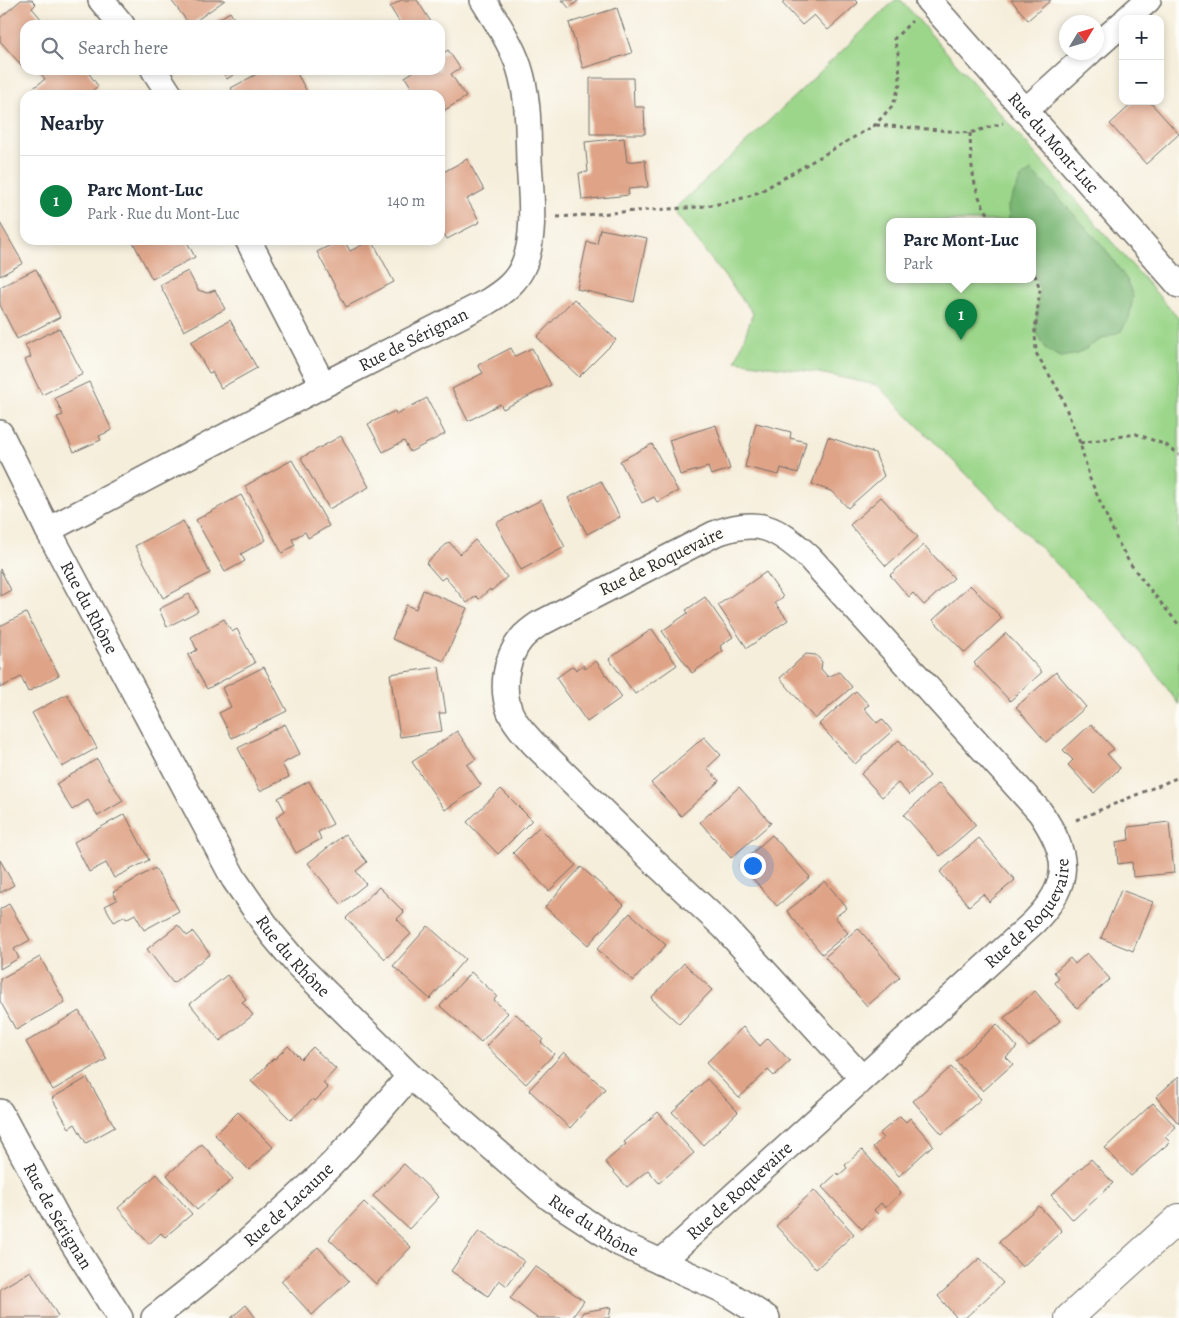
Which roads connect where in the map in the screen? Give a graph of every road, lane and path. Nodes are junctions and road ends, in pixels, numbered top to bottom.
1 (102, 0) edge
2 (483, 0) edge
3 (1148, 0) edge
4 (929, 1) edge
5 (1132, 15) edge
6 (118, 20) edge
7 (1119, 27) edge
8 (1104, 40) edge
9 (1081, 60) edge
10 (157, 75) edge
11 (167, 90) edge
12 (1026, 110) junction
13 (875, 125) junction
14 (970, 134) junction
15 (531, 218) junction
16 (991, 218) edge
17 (251, 245) edge
18 (1036, 278) edge
19 (1179, 285) edge
20 (323, 384) junction
21 (0, 433) edge
22 (1080, 443) junction
23 (1179, 455) edge
24 (48, 530) junction
25 (1179, 625) edge
26 (1179, 777) edge
27 (1052, 830) junction
28 (410, 1076) junction
29 (862, 1078) junction
30 (0, 1112) edge
31 (1179, 1218) edge
32 (661, 1262) junction
33 (120, 1318) edge
34 (154, 1318) edge
35 (766, 1318) edge
36 (1069, 1318) edge

1 - 6 street
2 - 15 street, Rue de Sérignan
3 - 5 street
4 - 12 street, Rue du Mont-Luc
4 - 13 path
7 - 8 street
9 - 12 street
10 - 11 street
12 - 14 path
12 - 19 street, Rue du Mont-Luc
13 - 14 path
13 - 15 path
14 - 16 path
15 - 20 street, Rue de Sérignan
17 - 20 street
18 - 22 path
20 - 24 street, Rue de Sérignan
21 - 24 street, Rue du Rhône
22 - 23 path
22 - 25 path
24 - 28 street, Rue du Rhône
26 - 27 path
27 - 29 street, Rue de Roquevaire
27 - 29 street, Rue de Roquevaire
28 - 32 street, Rue du Rhône
28 - 34 street, Rue de Lacaune
29 - 32 street, Rue de Roquevaire
30 - 33 street, Rue de Sérignan
31 - 36 street
32 - 35 street, Rue du Rhône

